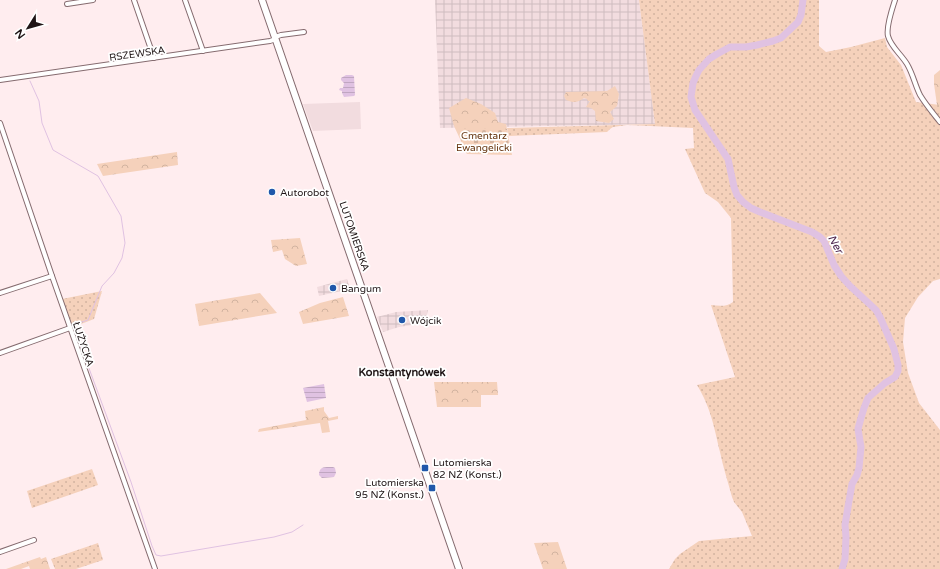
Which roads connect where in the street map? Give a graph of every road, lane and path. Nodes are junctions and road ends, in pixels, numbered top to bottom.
1 (93, 0) edge
2 (134, 0) edge
3 (185, 0) edge
4 (262, 0) edge
5 (895, 0) edge
6 (67, 4) dead end
7 (304, 32) dead end
8 (276, 38) junction
9 (203, 51) junction
10 (154, 58) junction
11 (0, 80) edge
12 (940, 122) edge
13 (0, 123) edge
14 (52, 276) junction
15 (0, 293) edge
16 (70, 328) junction
17 (0, 353) edge
18 (34, 540) dead end
19 (0, 552) edge
20 (155, 569) edge
21 (459, 569) edge

1 - 6 street
2 - 10 street
3 - 9 street
4 - 8 main road, LUTOMIERSKA
5 - 12 street
7 - 8 street, RSZEWSKA
8 - 9 street, RSZEWSKA
8 - 21 main road, LUTOMIERSKA
9 - 10 street, RSZEWSKA
10 - 11 street, RSZEWSKA
13 - 14 street, ŁUŻYCKA
14 - 15 street
14 - 16 street, ŁUŻYCKA
16 - 17 street
16 - 20 street, ŁUŻYCKA
18 - 19 street

